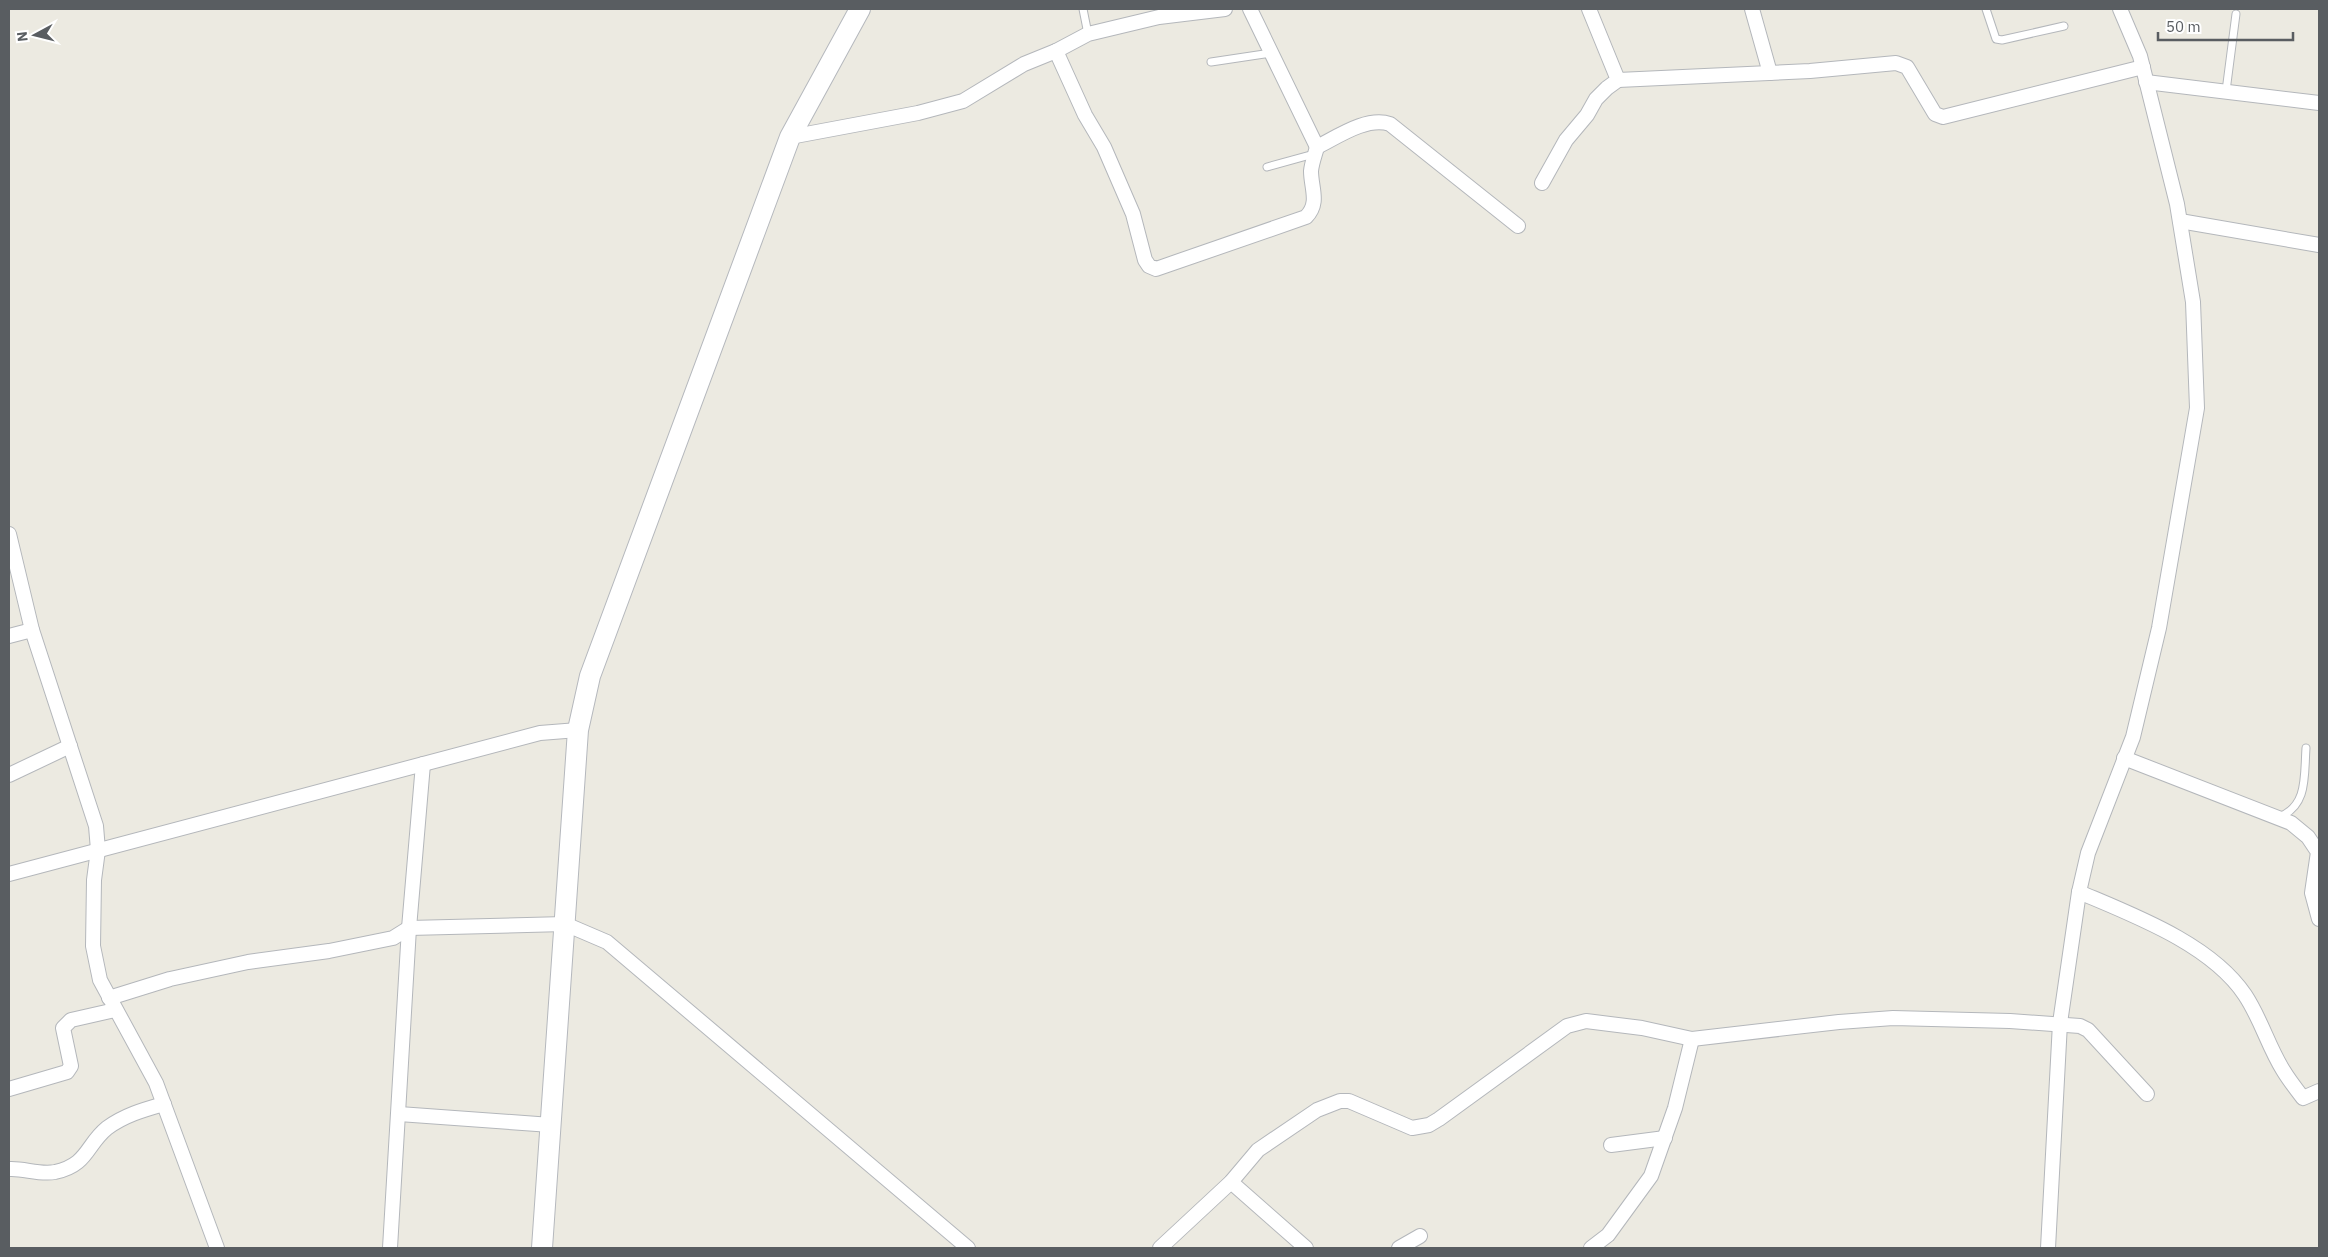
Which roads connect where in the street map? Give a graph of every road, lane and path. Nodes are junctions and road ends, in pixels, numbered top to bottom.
1 (860, 9) edge
2 (1083, 9) edge
3 (1225, 9) edge
4 (1250, 9) edge
5 (1589, 9) edge
6 (1752, 9) edge
7 (1986, 9) edge
8 (2120, 9) edge
9 (2236, 14) dead end
10 (2064, 26) dead end
11 (1088, 34) junction
12 (1056, 51) junction
13 (1271, 53) junction
14 (1211, 62) dead end
15 (2143, 67) junction
16 (1770, 73) junction
17 (1618, 80) junction
18 (2146, 82) junction
19 (2226, 92) junction
20 (2319, 103) edge
21 (790, 137) junction
22 (1316, 150) junction
23 (1267, 167) dead end
24 (1542, 183) dead end
25 (2180, 221) junction
26 (1518, 226) dead end
27 (2319, 245) edge
28 (9, 534) edge
29 (32, 630) junction
30 (9, 636) edge
31 (578, 730) junction
32 (70, 746) junction
33 (2306, 748) dead end
34 (2124, 758) junction
35 (423, 764) junction
36 (9, 775) edge
37 (2278, 817) junction
38 (98, 850) junction
39 (9, 874) edge
40 (2079, 892) junction
41 (2319, 919) edge
42 (564, 924) junction
43 (409, 928) junction
44 (112, 1004) junction
45 (2060, 1023) junction
46 (1692, 1039) junction
47 (9, 1089) edge
48 (2319, 1091) edge
49 (2147, 1094) dead end
50 (164, 1104) junction
51 (399, 1114) junction
52 (551, 1125) junction
53 (1665, 1138) junction
54 (1611, 1145) dead end
55 (9, 1169) edge
56 (1231, 1182) junction
57 (1420, 1236) dead end
58 (217, 1248) edge
59 (390, 1248) edge
60 (542, 1248) edge
61 (968, 1248) edge
62 (1160, 1248) edge
63 (1306, 1248) edge
64 (1399, 1248) edge
65 (1591, 1248) edge
66 (2048, 1248) edge

1 - 21 street
2 - 11 lane
3 - 11 street
4 - 13 street
5 - 17 street
6 - 16 street
7 - 10 lane
8 - 15 street
9 - 19 lane
11 - 12 street
12 - 21 street
12 - 22 street
13 - 14 lane
13 - 22 street
15 - 16 street
15 - 18 street
16 - 17 street
17 - 24 street
18 - 19 street
18 - 25 street
19 - 20 street
21 - 31 street
22 - 23 lane
22 - 26 street
25 - 27 street
25 - 34 street
28 - 29 street
29 - 30 street
29 - 32 street
31 - 35 street
31 - 42 street
32 - 36 street
32 - 38 street
33 - 37 lane
34 - 37 street
34 - 40 street
35 - 38 street
35 - 43 street
37 - 41 street
38 - 39 street
38 - 44 street
40 - 45 street
40 - 48 street
42 - 43 street
42 - 52 street
42 - 61 street
43 - 44 street
43 - 51 street
44 - 47 street
44 - 50 street
45 - 46 street
45 - 49 street
45 - 66 street
46 - 53 street
46 - 56 street
50 - 55 street
50 - 58 street
51 - 52 street
51 - 59 street
52 - 60 street
53 - 54 street
53 - 65 street
56 - 62 street
56 - 63 street
57 - 64 street

